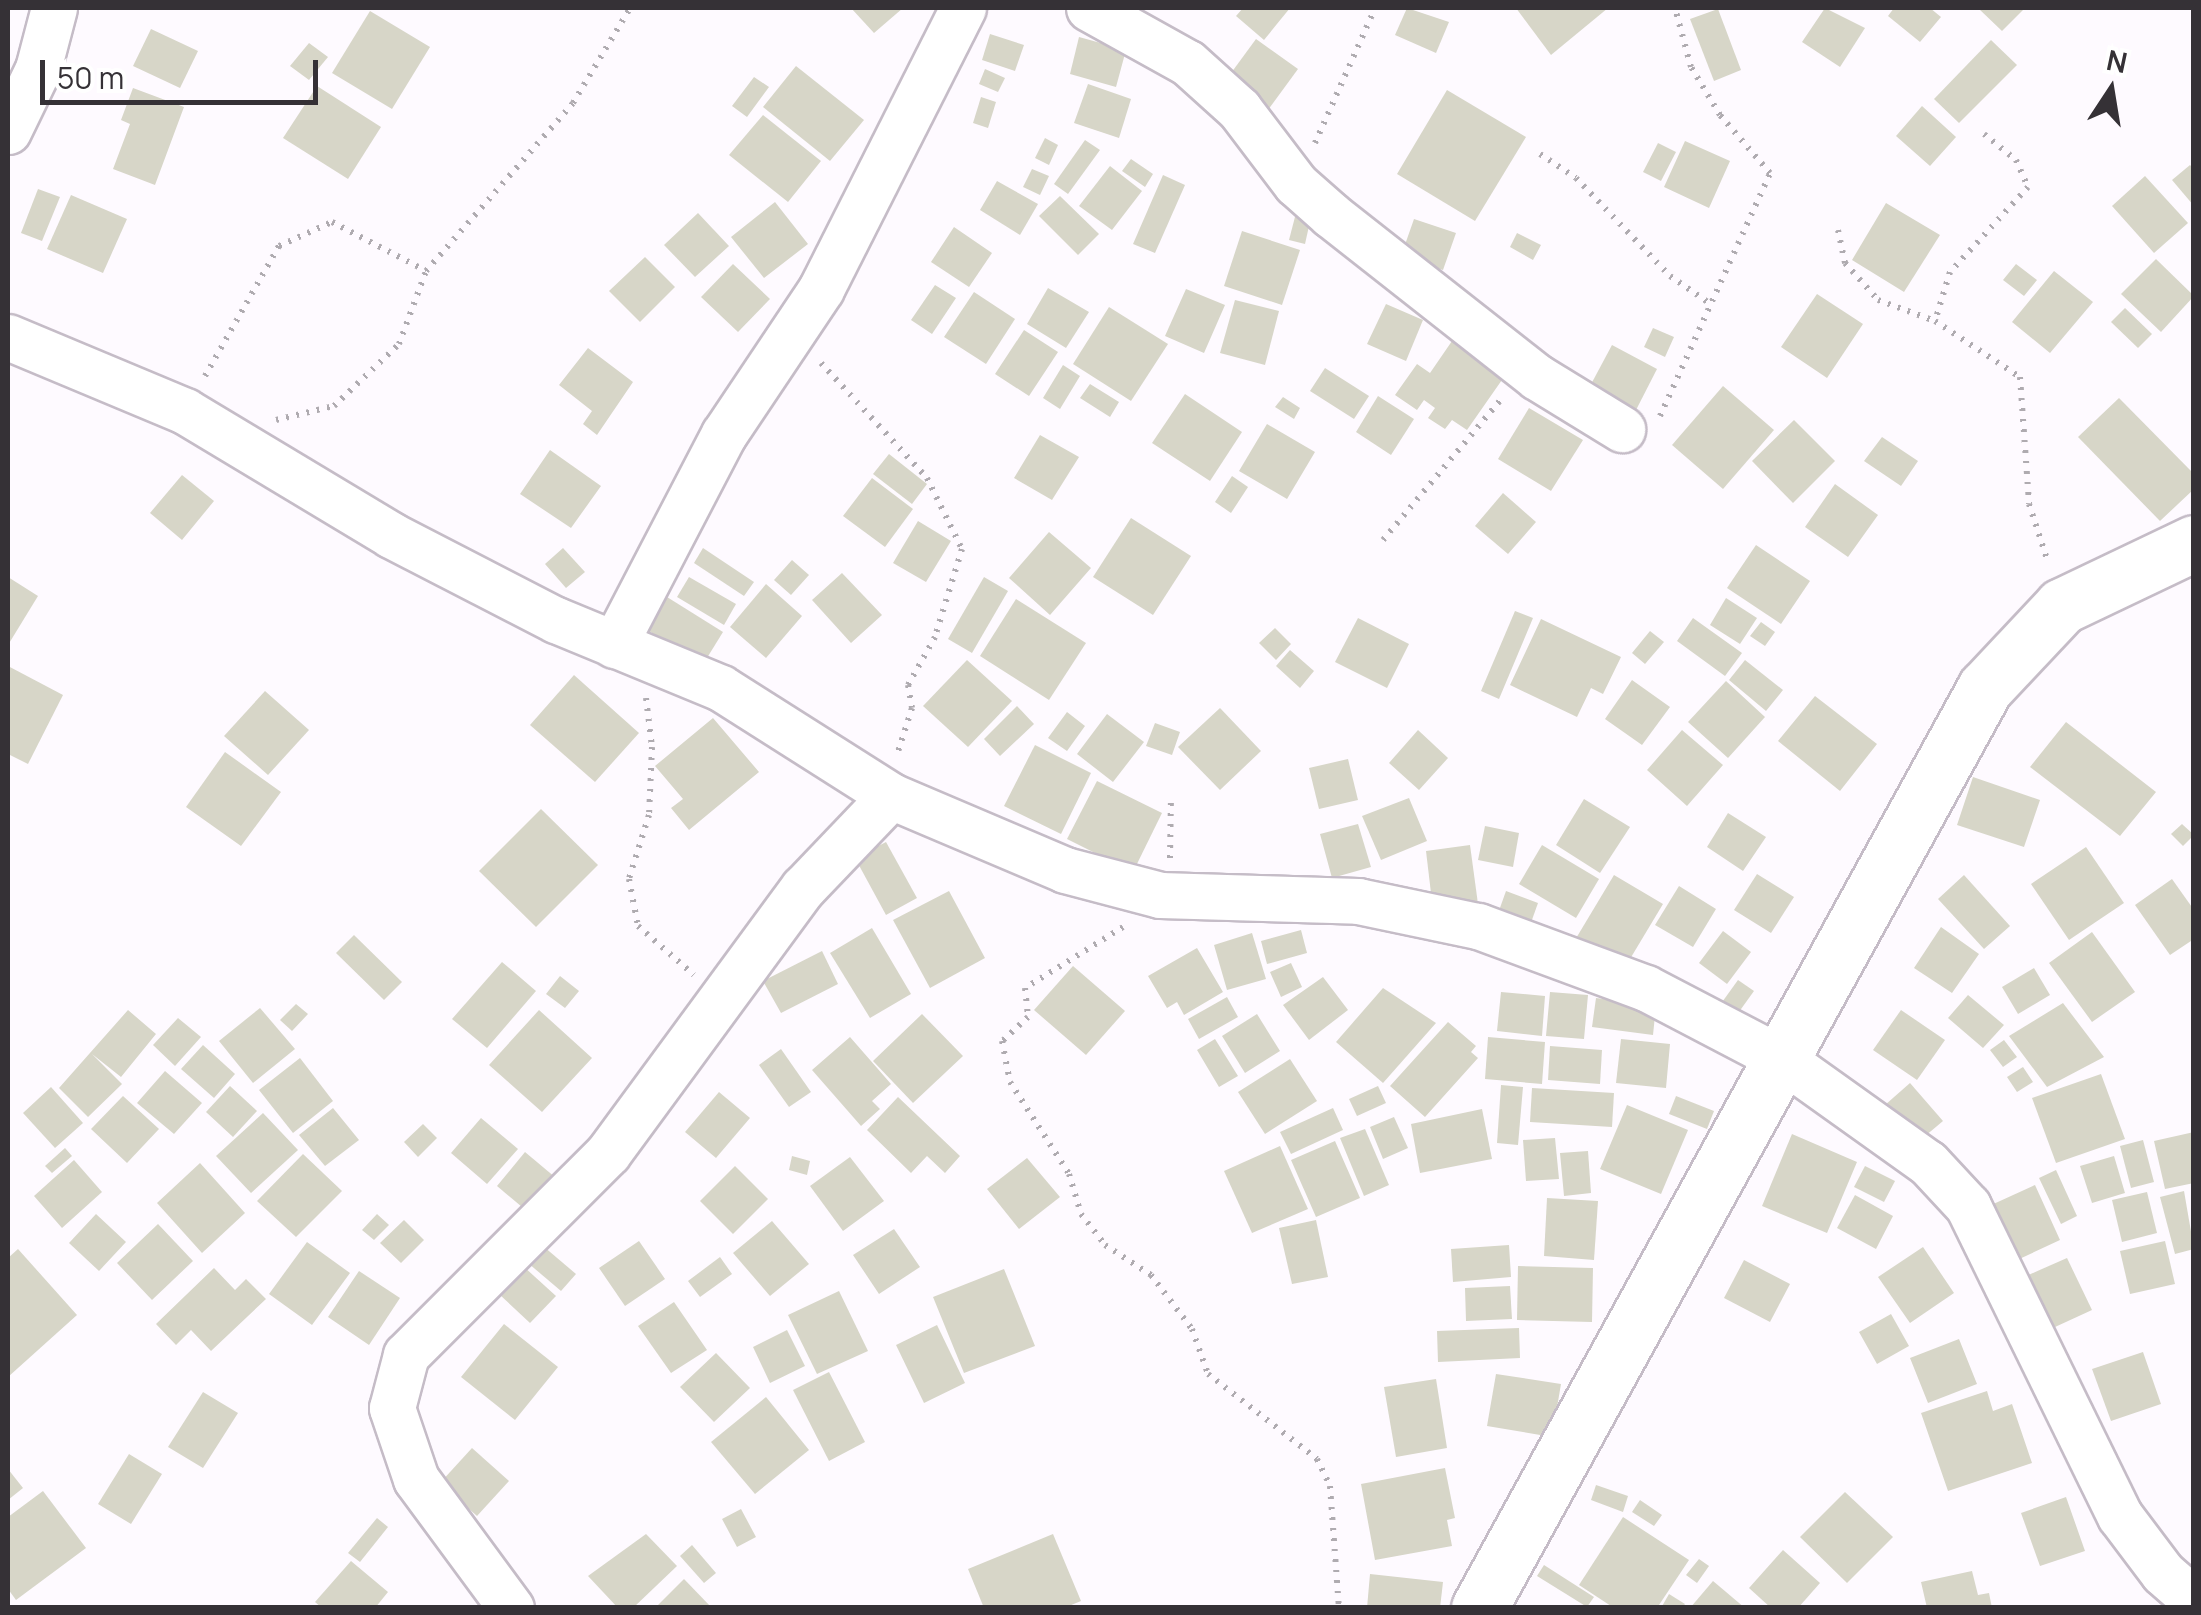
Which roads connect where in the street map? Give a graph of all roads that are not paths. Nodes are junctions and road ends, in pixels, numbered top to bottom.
1 (54, 8) edge
2 (963, 8) edge
3 (1089, 8) edge
4 (8, 131) edge
5 (8, 337) edge
6 (1622, 429) road end
7 (2194, 544) edge
8 (614, 645) junction
9 (891, 796) junction
10 (1782, 1058) junction
11 (2194, 1600) edge
12 (511, 1608) edge
13 (1479, 1608) edge

1 - 4 street
2 - 8 street
3 - 6 street
5 - 8 street
7 - 10 street
8 - 9 street
9 - 10 street
9 - 12 street
10 - 11 street
10 - 13 street

